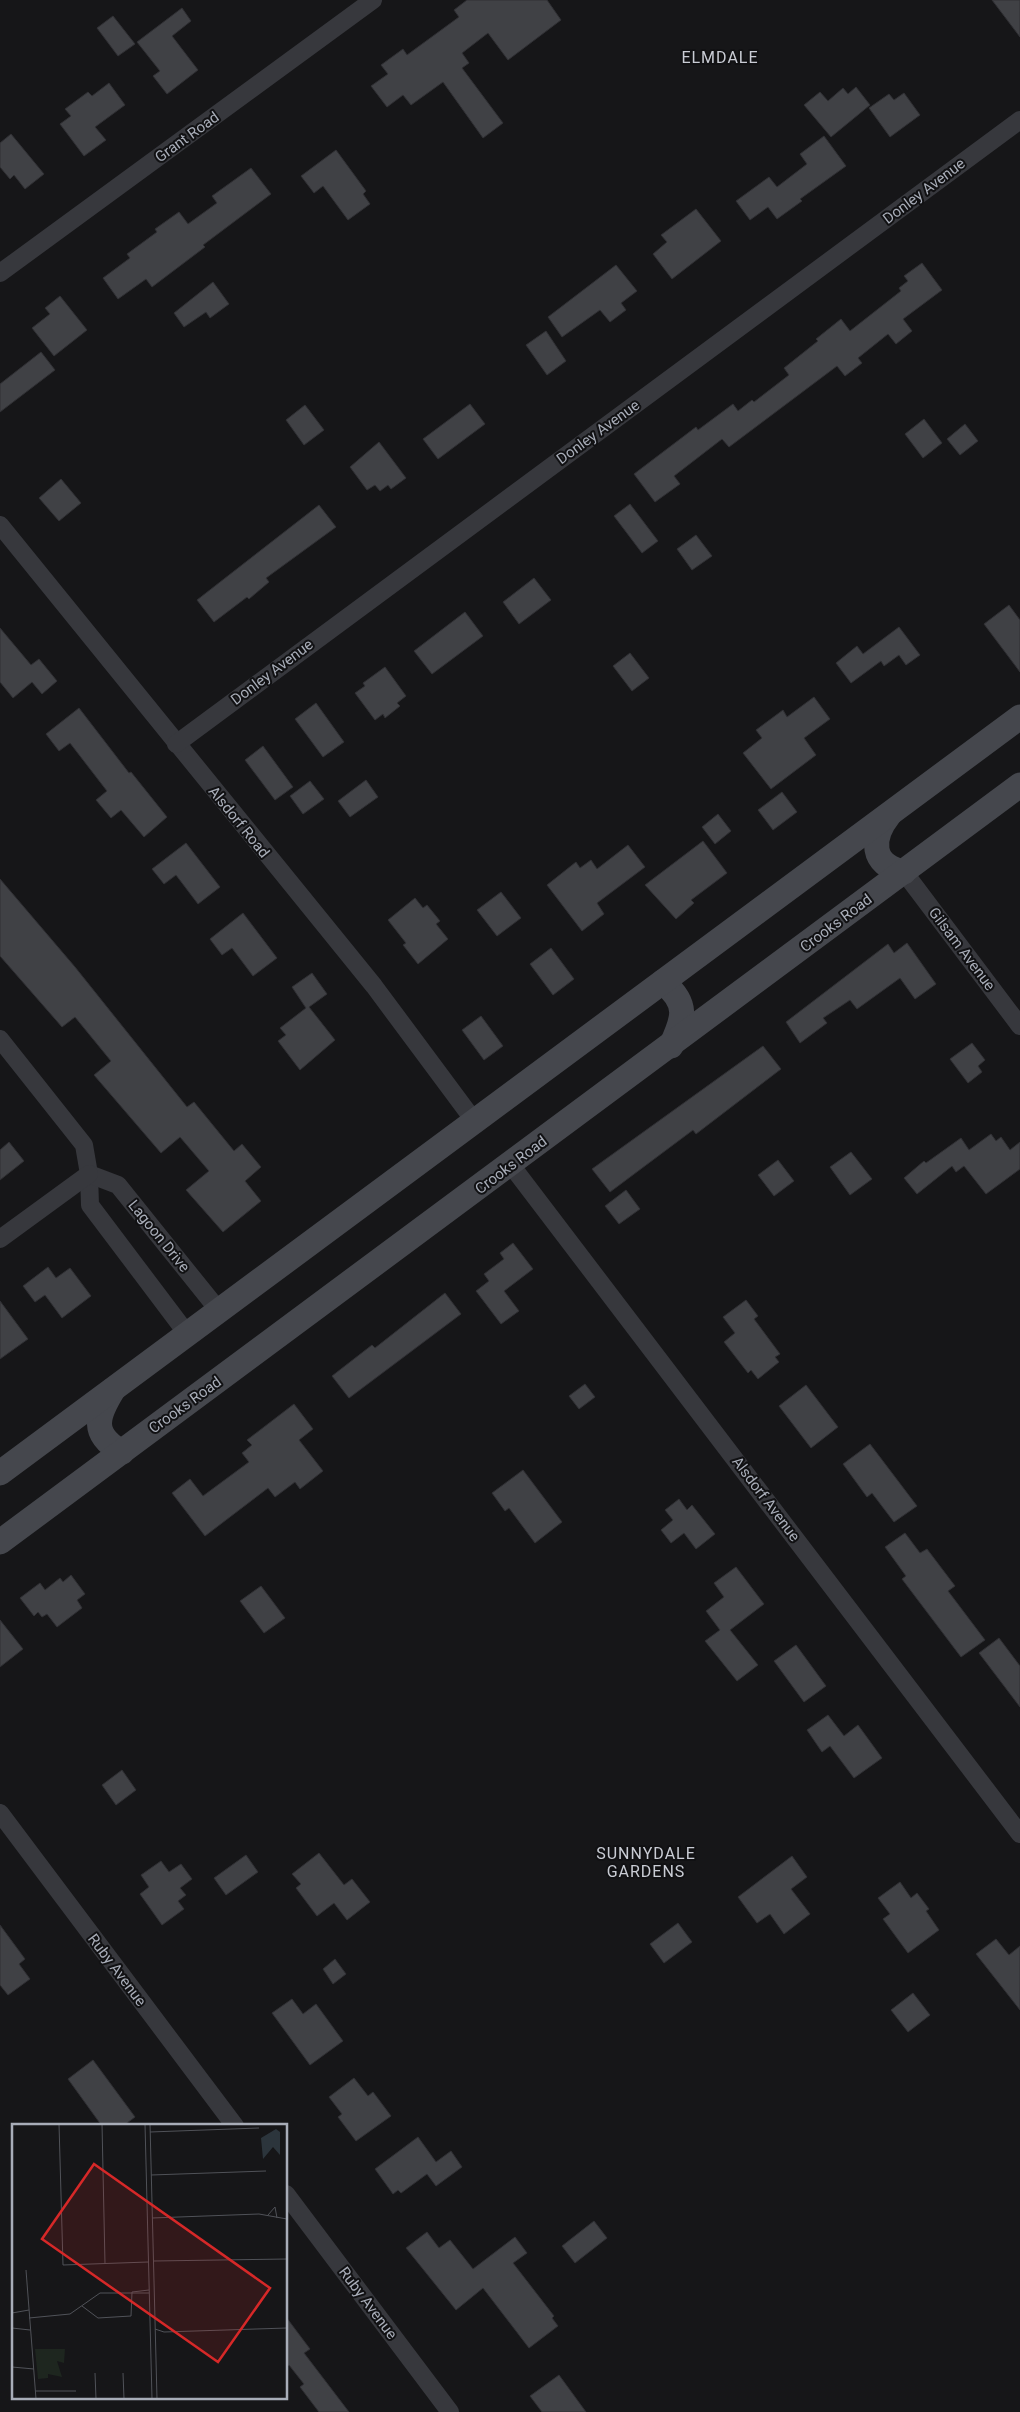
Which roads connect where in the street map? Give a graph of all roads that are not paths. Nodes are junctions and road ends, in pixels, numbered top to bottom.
1 (374, 0) edge
2 (1020, 120) edge
3 (0, 274) edge
4 (0, 525) edge
5 (1020, 717) edge
6 (176, 744) junction
7 (1020, 785) edge
8 (890, 813) junction
9 (904, 872) junction
10 (663, 982) junction
11 (1020, 1026) edge
12 (0, 1039) edge
13 (671, 1046) junction
14 (475, 1122) junction
15 (511, 1165) junction
16 (89, 1174) junction
17 (0, 1239) edge
18 (220, 1312) junction
19 (188, 1335) junction
20 (115, 1388) junction
21 (122, 1452) junction
22 (0, 1473) edge
23 (0, 1542) edge
24 (0, 1813) edge
25 (1020, 1834) edge
26 (233, 2124) edge
27 (288, 2197) edge
28 (450, 2412) edge

1 - 3 street, Grant Road
2 - 6 street, Donley Avenue
4 - 6 street, Alsdorf Road
5 - 8 main road
6 - 14 street, Alsdorf Road
7 - 9 main road, Crooks Road
8 - 9 main road
8 - 10 main road
9 - 11 street, Gilsam Avenue
9 - 13 main road, Crooks Road
10 - 13 main road
10 - 14 main road
12 - 16 street
13 - 15 main road, Crooks Road
14 - 18 main road
15 - 21 main road, Crooks Road
15 - 25 street, Alsdorf Avenue
16 - 17 street
16 - 18 street, Lagoon Drive
16 - 19 street
18 - 19 main road
19 - 20 main road
20 - 21 main road
20 - 22 main road
21 - 23 main road, Crooks Road
24 - 26 street, Ruby Avenue
27 - 28 street, Ruby Avenue

